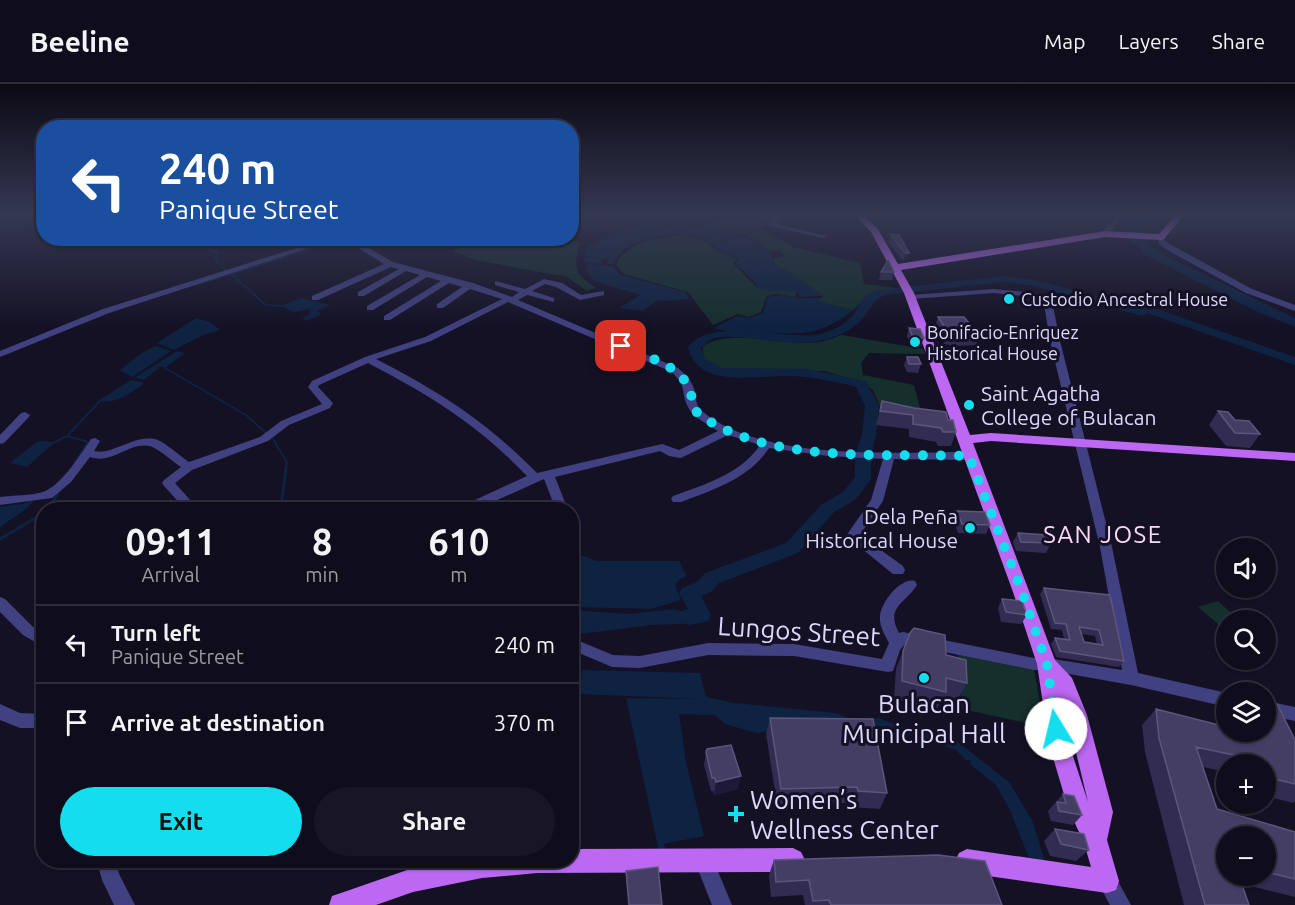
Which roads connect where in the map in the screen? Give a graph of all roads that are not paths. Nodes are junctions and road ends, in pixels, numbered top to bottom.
1 (289, 253) edge
2 (372, 253) edge
3 (886, 253) edge
4 (985, 253) edge
5 (1180, 253) edge
6 (390, 264) junction
7 (894, 268) junction
8 (404, 269) junction
9 (425, 275) junction
10 (448, 280) junction
11 (498, 283) dead end
12 (470, 285) junction
13 (529, 291) junction
14 (909, 292) junction
15 (601, 293) dead end
16 (362, 294) dead end
17 (315, 298) dead end
18 (509, 299) junction
19 (551, 300) dead end
20 (440, 306) dead end
21 (370, 308) dead end
22 (1295, 308) edge
23 (387, 318) dead end
24 (0, 354) edge
25 (368, 359) junction
26 (25, 415) dead end
27 (727, 431) junction
28 (0, 441) edge
29 (95, 441) dead end
30 (965, 441) junction
31 (1080, 442) junction
32 (766, 444) junction
33 (88, 453) junction
34 (883, 456) junction
35 (1295, 457) edge
36 (188, 467) junction
37 (548, 474) junction
38 (535, 477) junction
39 (677, 499) dead end
40 (0, 501) edge
41 (186, 502) edge
42 (481, 502) edge
43 (559, 502) edge
44 (898, 570) dead end
45 (910, 585) dead end
46 (0, 603) edge
47 (36, 636) edge
48 (896, 642) junction
49 (579, 647) edge
50 (1047, 664) junction
51 (1131, 678) junction
52 (1216, 697) edge
53 (1276, 710) edge
54 (0, 711) edge
55 (1295, 714) edge
56 (36, 721) edge
57 (1056, 729) junction
58 (1082, 733) junction
59 (1095, 840) junction
60 (819, 859) edge
61 (949, 859) edge
62 (579, 861) edge
63 (704, 862) junction
64 (108, 868) edge
65 (477, 868) edge
66 (1107, 881) junction
67 (125, 905) edge
68 (341, 905) edge
69 (722, 905) edge
70 (1121, 905) edge

1 - 24 street
2 - 6 street
3 - 7 main road
4 - 7 main road
5 - 22 street
6 - 8 street
6 - 17 street
7 - 14 main road
8 - 9 street
8 - 16 street
9 - 10 street
9 - 21 street
10 - 12 street
10 - 23 street
11 - 13 street
12 - 18 street
12 - 20 street
13 - 15 street
13 - 18 street
13 - 19 street
14 - 30 main road
14 - 31 street
18 - 25 street
18 - 27 street
25 - 36 street
25 - 38 street
26 - 28 street
27 - 32 street
27 - 37 street
29 - 33 street
30 - 31 main road
30 - 34 street
30 - 50 main road
31 - 35 main road
31 - 51 street
32 - 34 street
32 - 39 street
33 - 36 street
33 - 40 street
34 - 44 street
36 - 41 street
37 - 38 street
37 - 43 street
38 - 42 street
45 - 48 street
46 - 47 street
48 - 49 street, Lungos Street
48 - 50 street, Lungos Street
50 - 51 street, Lungos Street
50 - 57 main road
50 - 58 main road
51 - 52 street, Lungos Street
53 - 55 street
54 - 56 street
57 - 58 main road
57 - 59 main road
58 - 59 main road
59 - 66 main road
60 - 63 main road
61 - 66 main road
62 - 63 main road
63 - 69 street
64 - 67 street
65 - 68 main road
66 - 70 street

